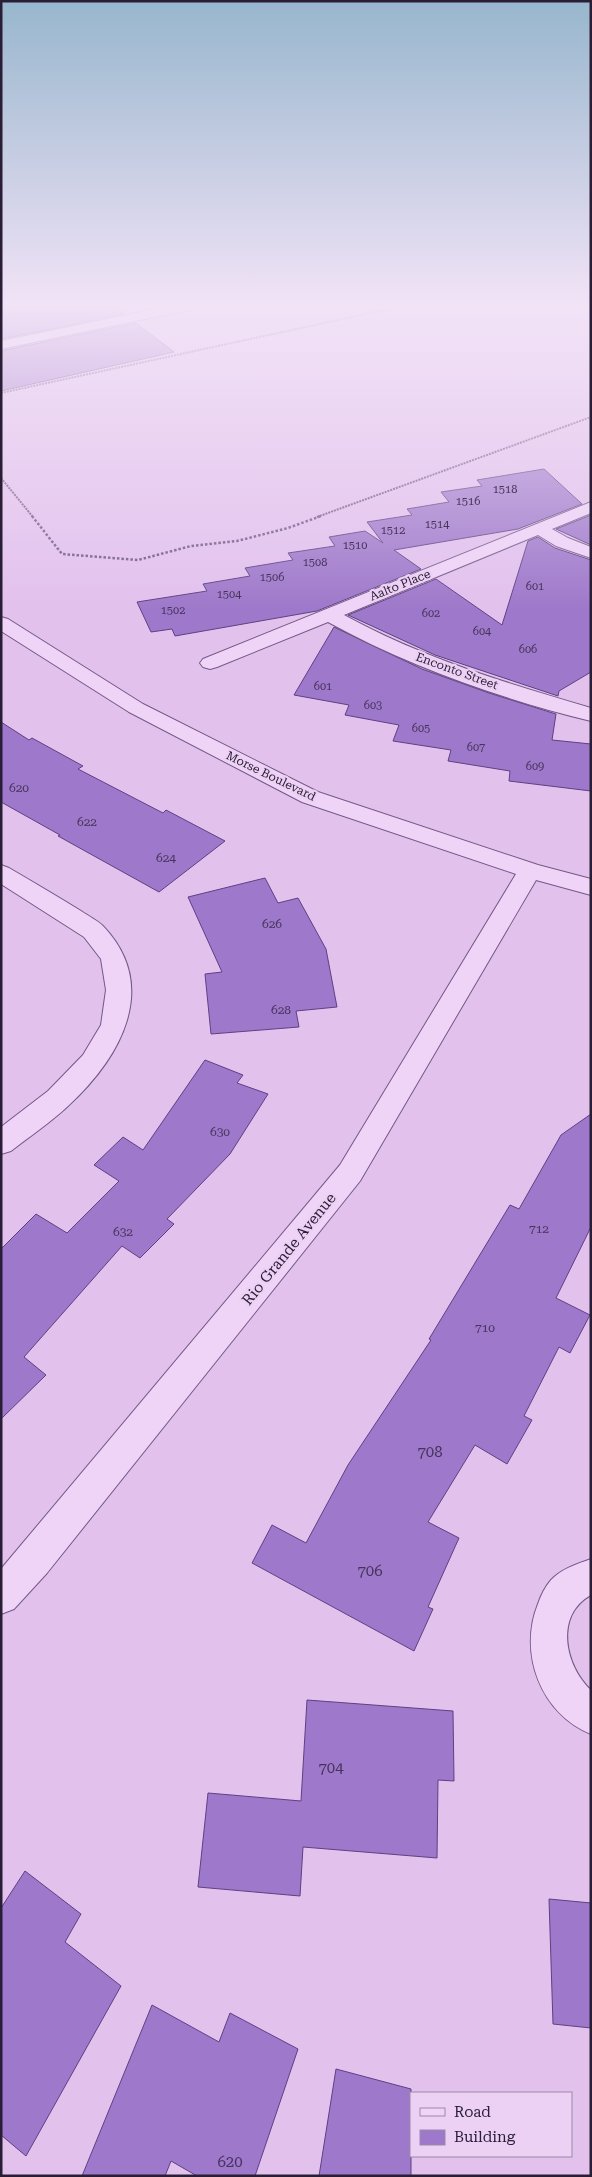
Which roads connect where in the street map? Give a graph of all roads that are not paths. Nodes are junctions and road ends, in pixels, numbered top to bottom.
1 (591, 507) edge
2 (538, 528) junction
3 (591, 553) edge
4 (328, 614) junction
5 (1, 623) edge
6 (210, 662) dead end
7 (591, 715) edge
8 (530, 870) junction
9 (1, 873) edge
10 (591, 887) edge
11 (1, 1143) edge
12 (591, 1577) edge
13 (1, 1596) edge
14 (591, 1715) edge

1 - 2 street, Aalto Place
2 - 3 street
2 - 4 street, Aalto Place
4 - 6 street, Aalto Place
4 - 7 street, Enconto Street
5 - 8 street, Morse Boulevard
8 - 10 street, Morse Boulevard
8 - 13 street, Rio Grande Avenue
9 - 11 street
12 - 14 street

